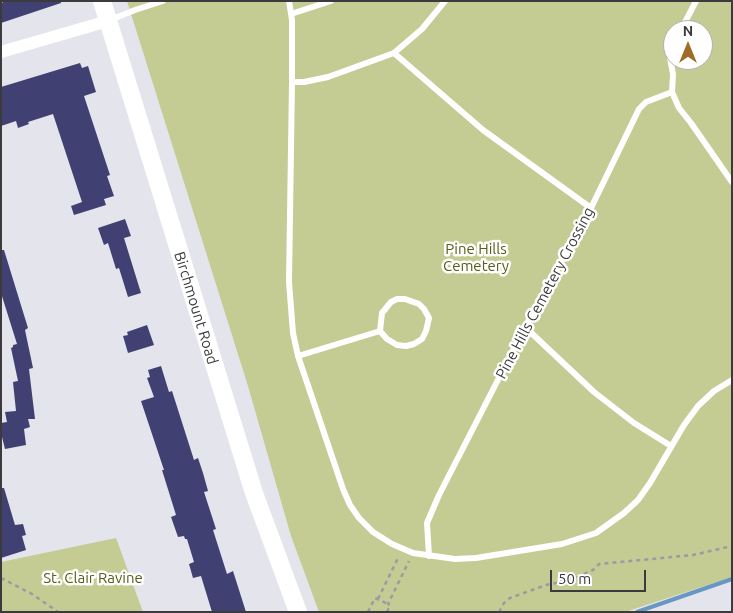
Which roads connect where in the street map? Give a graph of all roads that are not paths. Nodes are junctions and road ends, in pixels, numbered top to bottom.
1 (102, 1) edge
2 (163, 1) edge
3 (289, 1) edge
4 (331, 1) edge
5 (445, 1) edge
6 (696, 1) edge
7 (291, 14) junction
8 (686, 20) edge
9 (108, 21) junction
10 (1, 52) edge
11 (394, 52) junction
12 (673, 70) edge
13 (292, 82) junction
14 (672, 92) junction
15 (732, 182) edge
16 (591, 208) junction
17 (525, 327) junction
18 (380, 331) junction
19 (298, 356) junction
20 (732, 380) edge
21 (671, 446) junction
22 (429, 556) junction
23 (298, 612) edge

1 - 9 main road, Birchmount Road
2 - 9 lane
3 - 7 lane
4 - 7 lane
5 - 11 lane
6 - 8 lane
7 - 13 lane
9 - 10 street
9 - 23 main road, Birchmount Road
11 - 13 lane
11 - 16 lane
12 - 14 lane
13 - 19 lane
14 - 15 lane
14 - 16 lane, Pine Hills Cemetery Crossing
16 - 17 lane, Pine Hills Cemetery Crossing
17 - 21 lane
17 - 22 lane, Pine Hills Cemetery Crossing
18 - 18 lane
18 - 19 lane
19 - 22 lane
20 - 21 lane
21 - 22 lane

